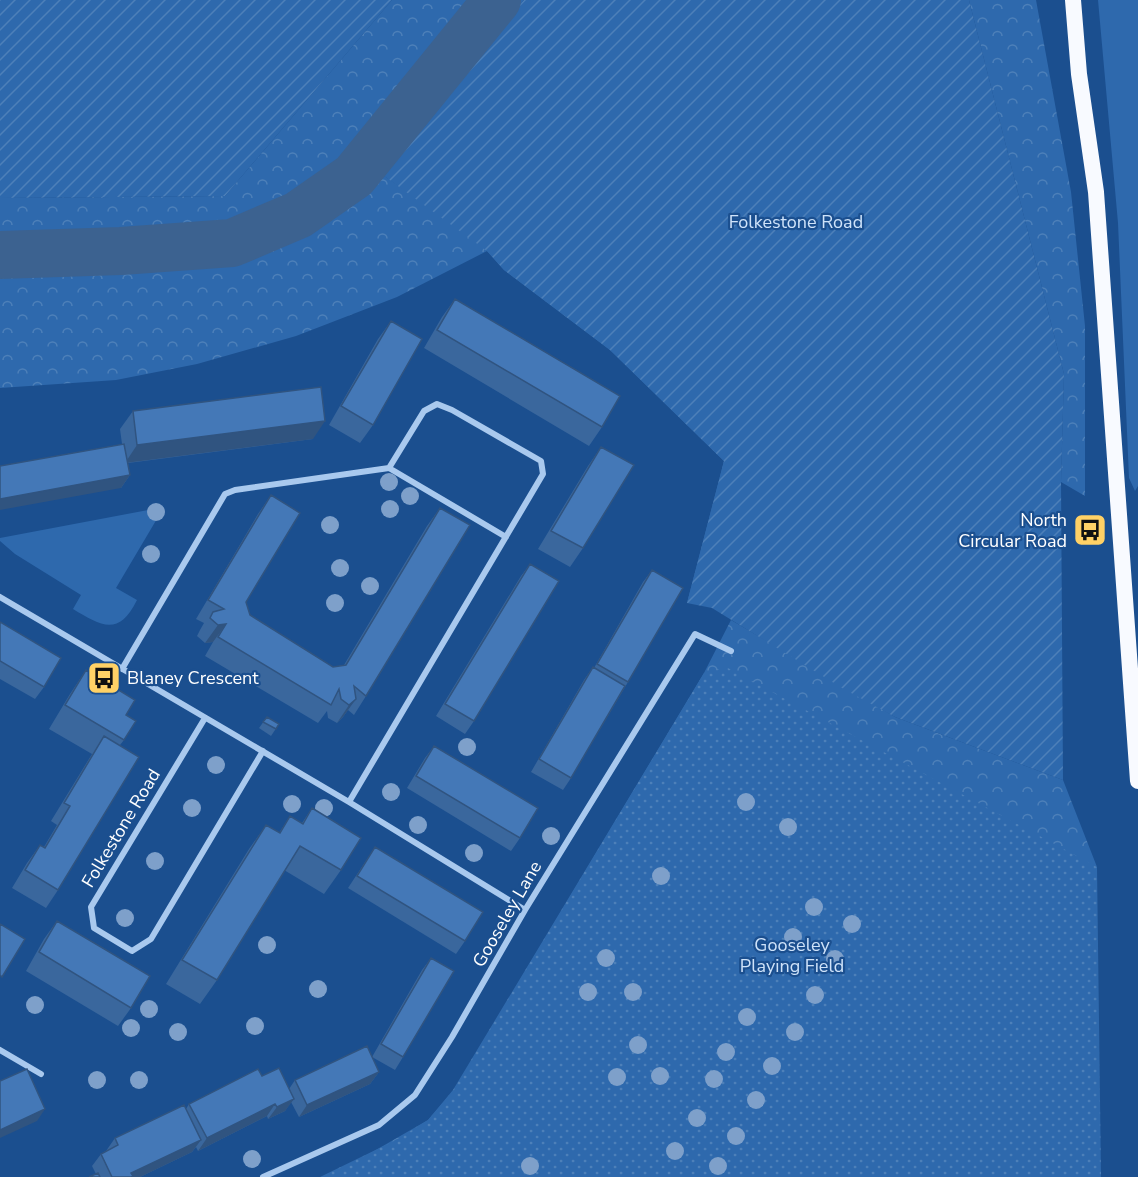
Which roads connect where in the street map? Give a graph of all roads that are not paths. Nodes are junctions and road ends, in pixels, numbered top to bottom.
1 (1063, 0) edge
2 (1073, 0) edge
3 (1079, 74) junction
4 (389, 468) junction
5 (506, 537) junction
6 (0, 597) edge
7 (731, 651) dead end
8 (122, 669) junction
9 (206, 718) junction
10 (263, 751) junction
11 (1138, 781) edge
12 (350, 802) junction
13 (525, 910) junction
14 (0, 1050) edge
15 (41, 1074) dead end
16 (263, 1177) edge

1 - 3 highway
2 - 3 highway
3 - 11 highway
4 - 5 street
4 - 5 street
4 - 8 street
5 - 12 street
6 - 8 street
7 - 13 street, Gooseley Lane
8 - 9 street
9 - 10 street
9 - 10 street, Folkestone Road
10 - 12 street
12 - 13 street
13 - 16 street, Gooseley Lane
14 - 15 street

